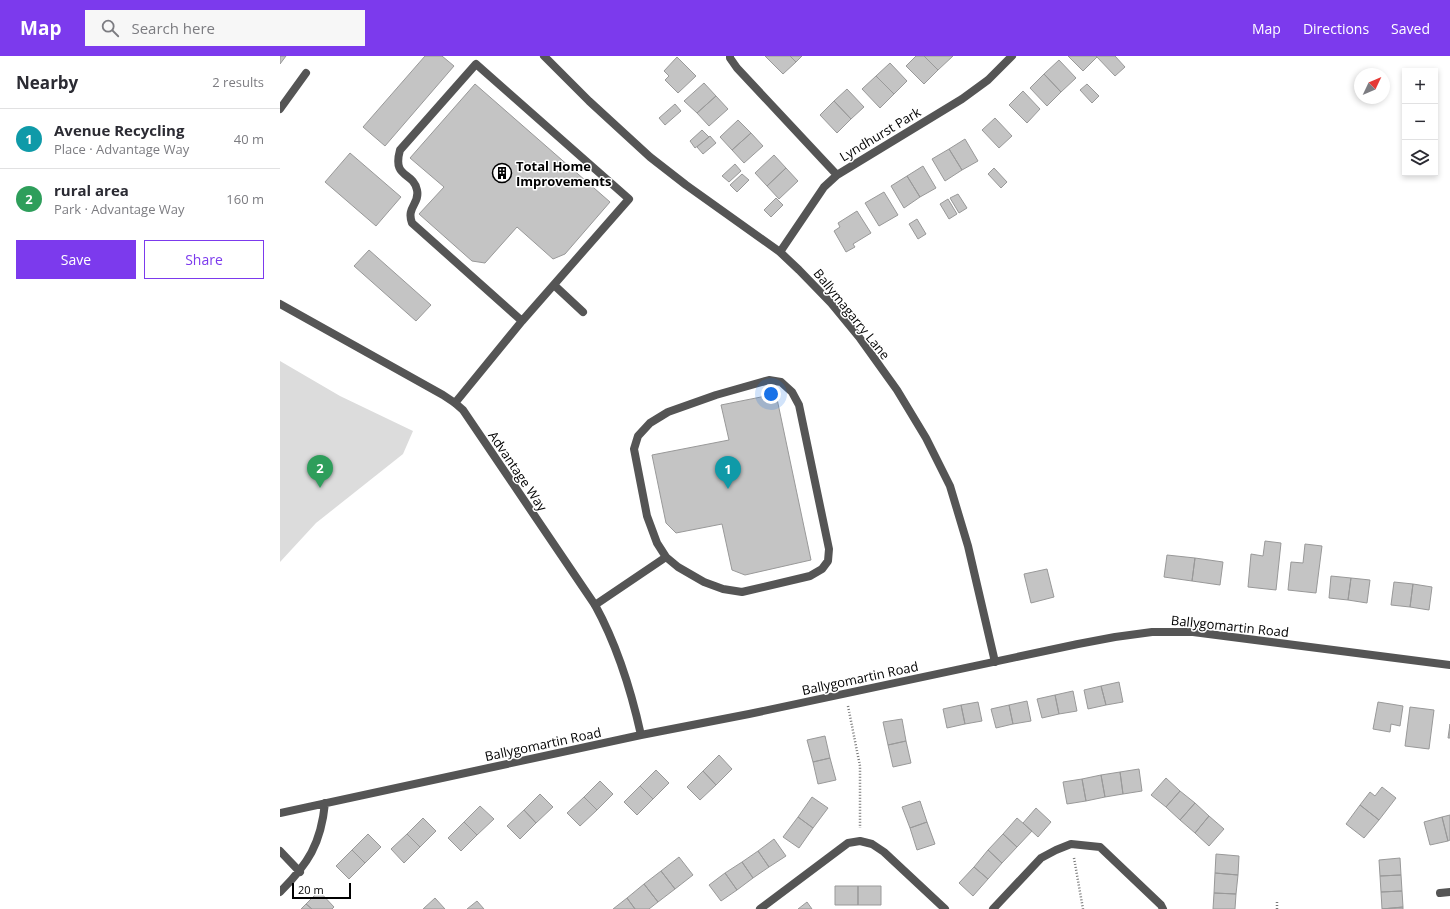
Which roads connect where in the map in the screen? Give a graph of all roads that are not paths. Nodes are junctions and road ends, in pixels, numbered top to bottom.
1 (544, 56) edge
2 (730, 56) edge
3 (1012, 56) edge
4 (306, 73) dead end
5 (280, 109) edge
6 (837, 175) junction
7 (780, 252) junction
8 (554, 285) junction
9 (280, 304) edge
10 (583, 312) dead end
11 (522, 321) junction
12 (455, 403) junction
13 (666, 557) junction
14 (595, 604) junction
15 (995, 662) junction
16 (1450, 665) edge
17 (641, 735) junction
18 (325, 803) junction
19 (280, 813) edge
20 (280, 851) edge
21 (300, 872) junction
22 (280, 892) edge
23 (1450, 892) edge
24 (1440, 893) dead end
25 (760, 909) edge
26 (945, 909) edge
27 (993, 909) edge
28 (1163, 909) edge

1 - 7 street, Ballymagarry Lane
2 - 6 street
3 - 6 street, Lyndhurst Park
4 - 5 street
6 - 7 street, Lyndhurst Park
7 - 15 street, Ballymagarry Lane
8 - 10 street
8 - 11 street
8 - 11 street
9 - 12 street, Advantage Way
11 - 12 street
12 - 14 street, Advantage Way
13 - 13 street
13 - 14 street
14 - 17 street, Advantage Way
15 - 16 street, Ballygomartin Road
15 - 17 street, Ballygomartin Road
17 - 18 street, Ballygomartin Road
18 - 19 street, Ballygomartin Road
18 - 21 street
20 - 21 street
21 - 22 street
23 - 24 street
25 - 26 street
27 - 28 street

